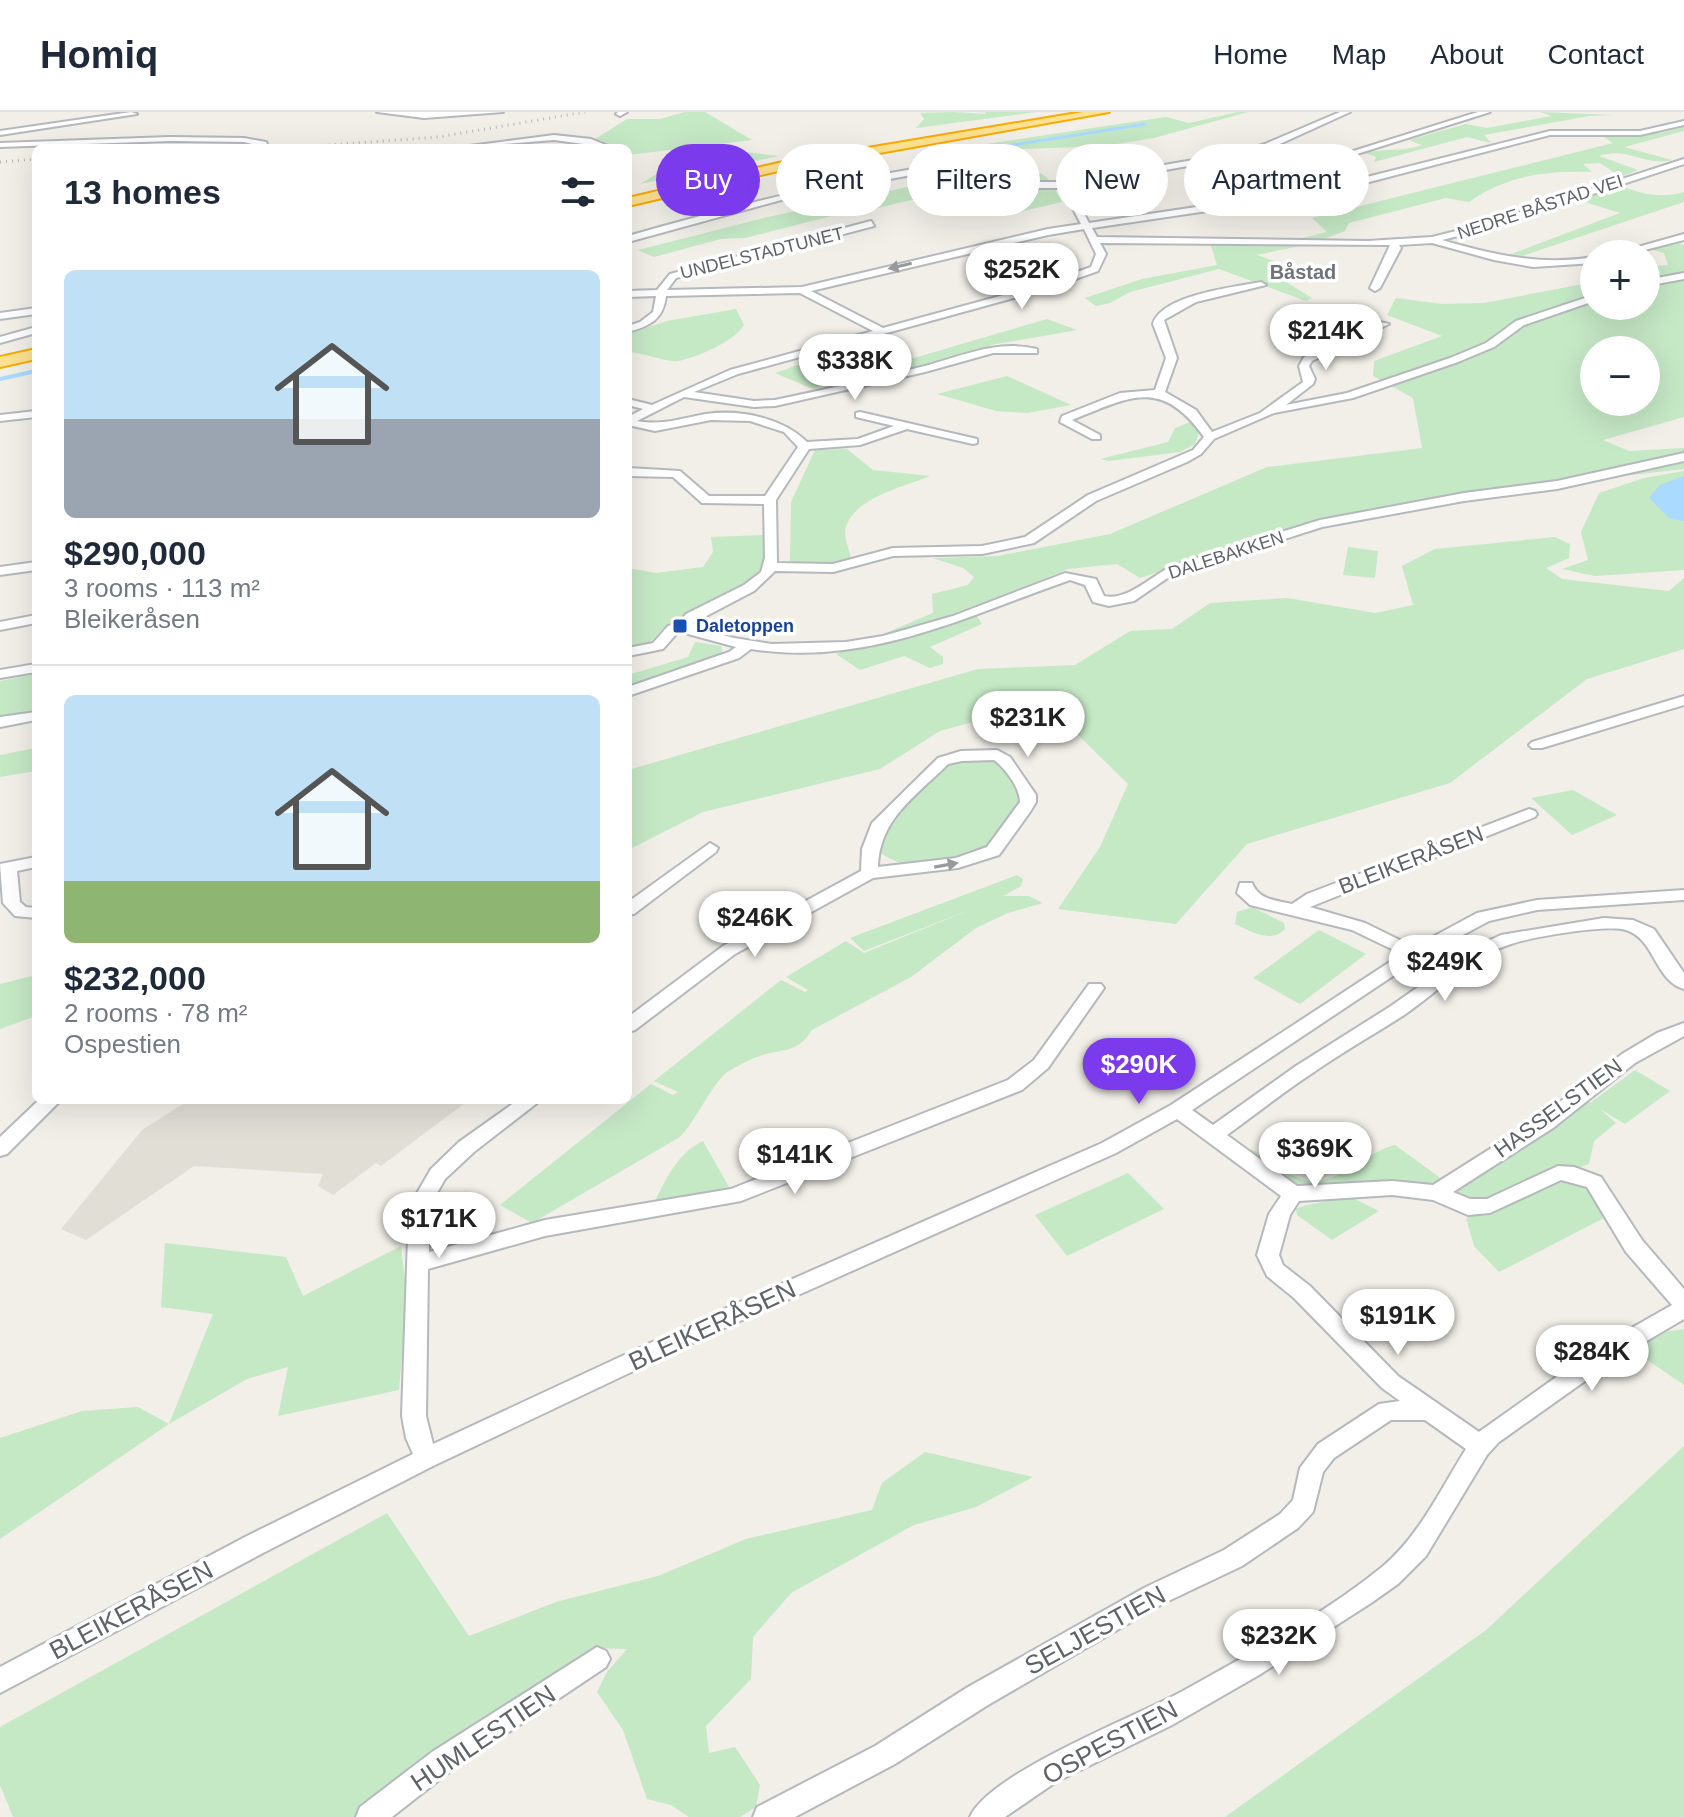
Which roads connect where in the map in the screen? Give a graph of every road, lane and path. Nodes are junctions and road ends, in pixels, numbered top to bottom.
1 (381, 112) edge
2 (499, 112) edge
3 (1072, 112) edge
4 (1103, 112) edge
5 (1346, 112) edge
6 (1486, 112) edge
7 (1676, 113) edge
8 (1684, 115) edge
9 (23, 119) dead end
10 (1684, 123) edge
11 (0, 133) edge
12 (263, 144) edge
13 (496, 144) edge
14 (594, 144) edge
15 (0, 145) edge
16 (1369, 148) edge
17 (1684, 161) edge
18 (1168, 166) edge
19 (907, 172) edge
20 (632, 193) edge
21 (632, 201) edge
22 (1080, 216) edge
23 (871, 224) dead end
24 (1086, 227) junction
25 (1684, 237) edge
26 (632, 238) edge
27 (1094, 240) junction
28 (1432, 240) junction
29 (1394, 243) junction
30 (1660, 243) edge
31 (1580, 263) edge
32 (1684, 276) edge
33 (1660, 280) edge
34 (1261, 285) dead end
35 (1375, 288) dead end
36 (802, 290) junction
37 (662, 293) junction
38 (632, 294) edge
39 (1580, 303) edge
40 (31, 311) edge
41 (0, 316) edge
42 (1384, 324) dead end
43 (632, 328) edge
44 (32, 330) edge
45 (880, 330) junction
46 (0, 340) edge
47 (1033, 351) dead end
48 (32, 354) edge
49 (0, 361) edge
50 (32, 362) edge
51 (0, 369) edge
52 (1159, 393) junction
53 (684, 394) junction
54 (632, 403) edge
55 (655, 409) junction
56 (1274, 410) junction
57 (32, 414) edge
58 (860, 415) dead end
59 (0, 418) edge
60 (632, 420) edge
61 (632, 423) edge
62 (905, 426) junction
63 (1096, 437) dead end
64 (1210, 437) junction
65 (973, 441) dead end
66 (804, 446) junction
67 (1684, 457) edge
68 (632, 472) edge
69 (706, 500) junction
70 (770, 500) junction
71 (692, 504) dead end
72 (32, 567) edge
73 (771, 567) junction
74 (0, 571) edge
75 (32, 620) edge
76 (686, 625) junction
77 (0, 626) edge
78 (746, 646) junction
79 (632, 651) edge
80 (32, 669) edge
81 (0, 674) edge
82 (632, 691) edge
83 (1684, 700) edge
84 (32, 717) edge
85 (0, 722) edge
86 (1537, 745) dead end
87 (1529, 814) dead end
88 (710, 848) dead end
89 (32, 863) edge
90 (4, 868) edge
91 (869, 873) junction
92 (1246, 887) dead end
93 (1684, 895) edge
94 (632, 907) edge
95 (1295, 909) junction
96 (32, 913) edge
97 (1414, 954) junction
98 (1684, 983) edge
99 (1095, 988) dead end
100 (632, 1023) edge
101 (1684, 1029) edge
102 (47, 1104) edge
103 (526, 1104) edge
104 (1178, 1110) junction
105 (1212, 1136) junction
106 (0, 1149) edge
107 (1436, 1193) junction
108 (1293, 1194) junction
109 (416, 1264) junction
110 (1684, 1307) edge
111 (1390, 1382) junction
112 (1432, 1410) junction
113 (1387, 1411) junction
114 (1480, 1446) junction
115 (427, 1458) junction
116 (597, 1659) dead end
117 (0, 1681) edge
118 (370, 1817) edge
119 (767, 1817) edge
120 (984, 1817) edge

1 - 2 street
3 - 20 highway
4 - 21 highway
5 - 18 street
6 - 16 street
7 - 8 street
9 - 11 street
10 - 24 street
12 - 15 street
13 - 14 street
17 - 28 street, NEDRE BÅSTAD VEI
19 - 26 street
22 - 24 street
23 - 37 street, UNDELSTADTUNET
24 - 27 street
24 -> 36 street
25 - 30 street
27 - 29 street, NEDRE BÅSTAD VEI
27 - 45 street
28 - 29 street, NEDRE BÅSTAD VEI
28 - 31 street
29 - 35 street
32 - 33 street
34 - 52 street
36 - 37 street
36 - 45 street
37 - 38 street
37 - 43 street, UNDELSTADTUNET
39 - 56 street
40 - 41 street
42 - 56 street
44 - 46 street
45 - 53 street
47 - 53 street
48 - 49 highway
50 - 51 highway
52 - 63 street
52 - 64 street
53 - 55 street
54 - 55 street
55 - 60 street
56 - 64 street
57 - 59 street
58 - 62 street
61 - 66 street
62 - 65 street
62 - 66 street
64 - 73 street
66 - 70 street
67 - 78 street, DALEBAKKEN
68 - 69 street
69 - 70 street
69 - 71 street
70 - 73 street
72 - 74 street
73 - 76 street
75 - 77 street
76 - 78 street
76 - 79 street
78 - 82 street
80 - 81 street
83 - 86 street
84 - 85 street
87 - 95 street, BLEIKERÅSEN
88 - 94 street
89 - 90 street
90 - 96 street
91 -> 91 street
91 - 100 street
92 - 95 street, BLEIKERÅSEN
93 - 97 street, BLEIKERÅSEN
95 - 97 street, BLEIKERÅSEN
97 - 104 street, BLEIKERÅSEN
98 - 105 street
99 - 109 street
101 - 107 street, HASSELSTIEN
102 - 106 street
103 - 109 street
104 - 105 street
104 - 115 street, BLEIKERÅSEN
105 - 108 street
107 - 108 street
107 - 110 street
108 - 111 street
109 - 115 street
110 - 114 street
111 - 112 street
111 - 113 street
112 - 113 street
112 - 114 street
113 - 119 street, SELJESTIEN
114 - 120 street, OSPESTIEN
115 - 117 street, BLEIKERÅSEN
116 - 118 street, HUMLESTIEN

